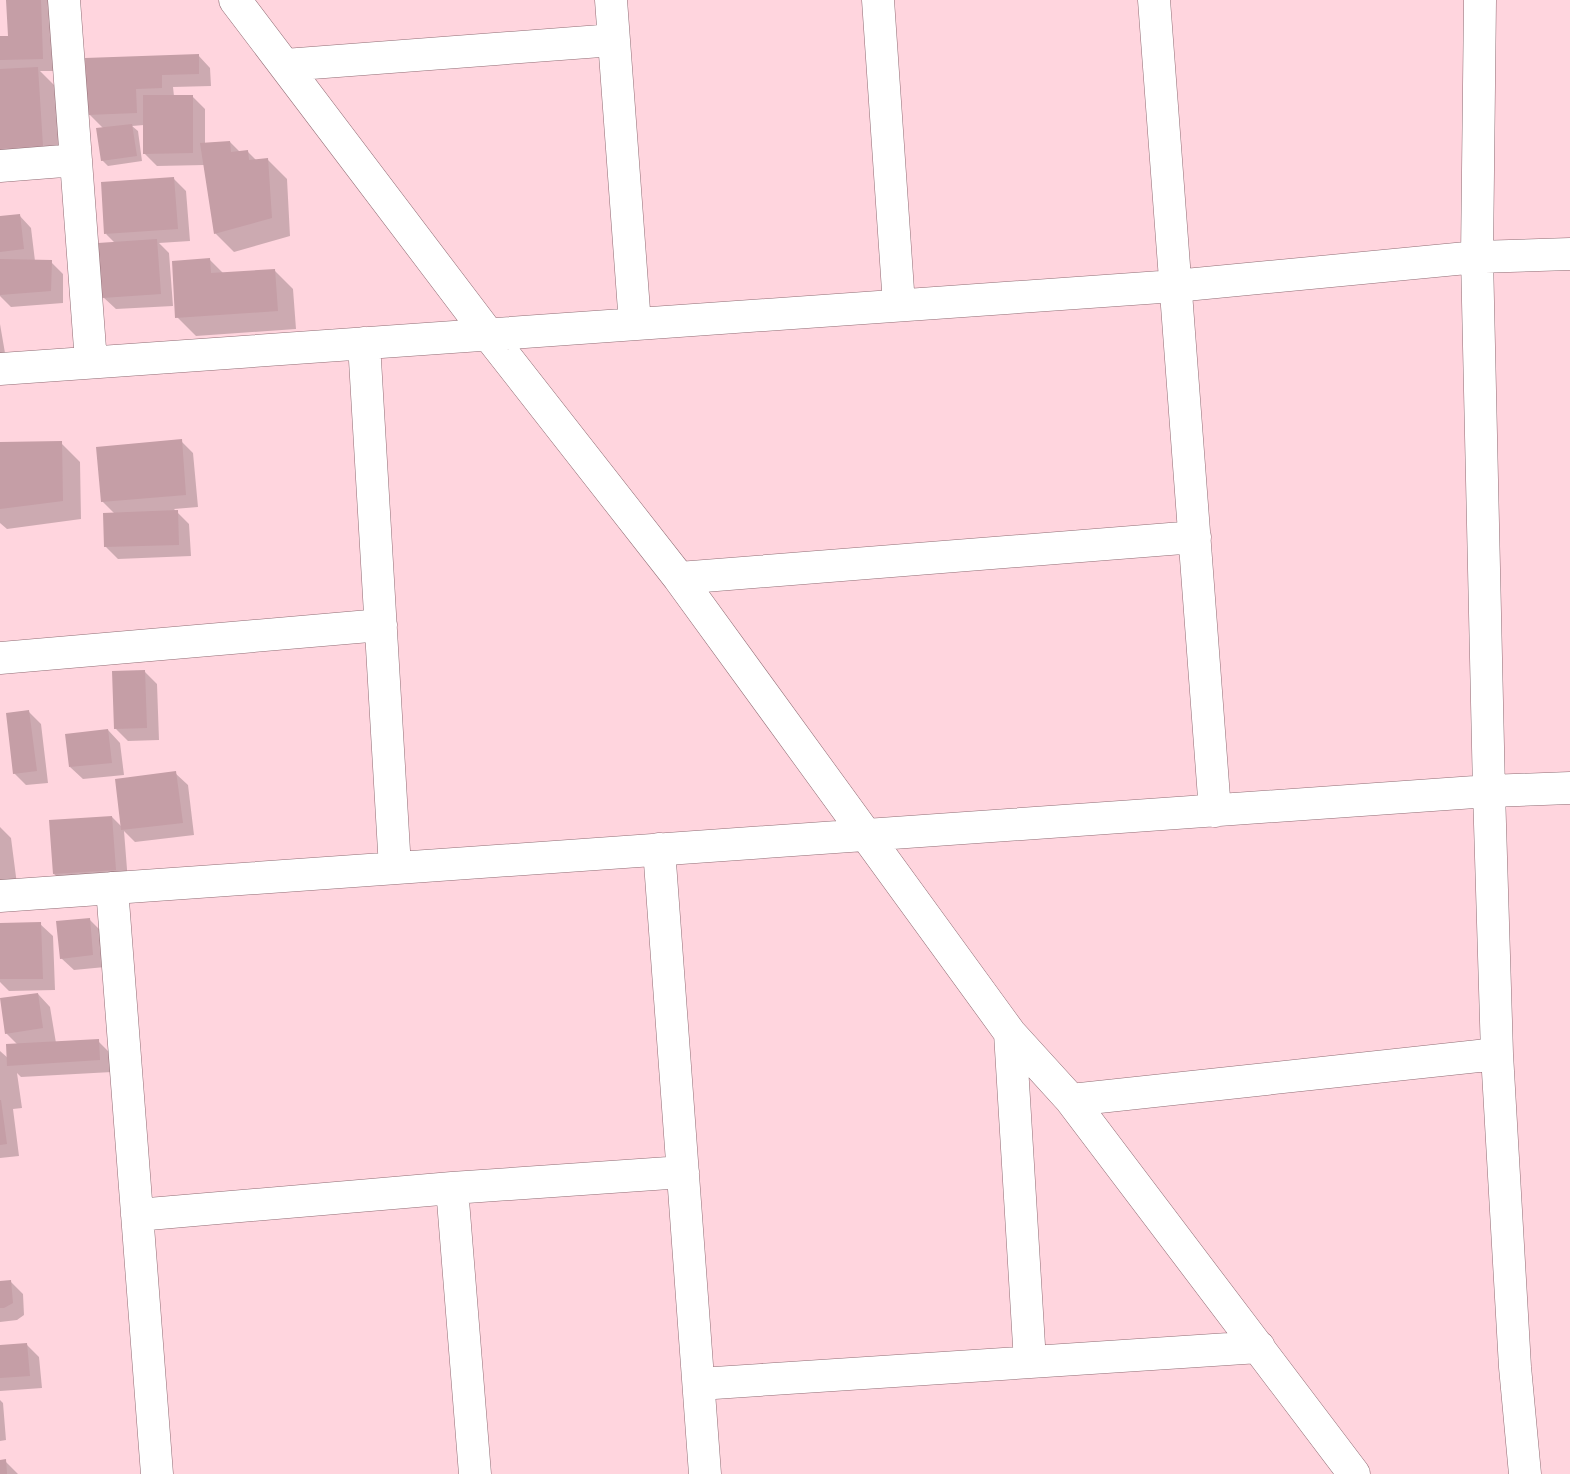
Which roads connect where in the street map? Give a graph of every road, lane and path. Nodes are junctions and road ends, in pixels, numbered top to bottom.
1 (64, 0) edge
2 (235, 0) edge
3 (611, 0) edge
4 (879, 0) edge
5 (1154, 0) edge
6 (1480, 0) edge
7 (614, 40) junction
8 (285, 65) junction
9 (76, 160) junction
10 (0, 166) edge
11 (1570, 254) edge
12 (1476, 257) junction
13 (1175, 286) junction
14 (899, 304) junction
15 (635, 324) junction
16 (488, 334) junction
17 (364, 343) junction
18 (91, 362) junction
19 (0, 369) edge
20 (1195, 537) junction
21 (678, 578) junction
22 (381, 625) junction
23 (0, 658) edge
24 (1570, 788) edge
25 (1489, 791) junction
26 (1215, 811) junction
27 (866, 835) junction
28 (659, 849) junction
29 (395, 868) junction
30 (112, 888) junction
31 (0, 896) edge
32 (1010, 1034) junction
33 (1497, 1054) junction
34 (1071, 1100) junction
35 (683, 1172) junction
36 (452, 1188) junction
37 (137, 1215) junction
38 (1259, 1347) junction
39 (1030, 1362) junction
40 (699, 1384) junction
41 (157, 1474) edge
42 (475, 1474) edge
43 (705, 1474) edge
44 (1354, 1474) edge
45 (1525, 1474) edge

1 - 9 street
2 - 8 street
3 - 7 street
4 - 14 street
5 - 13 street
6 - 12 street
7 - 8 street
7 - 15 street
8 - 16 street
9 - 10 street
9 - 18 street
11 - 12 street
12 - 13 street
12 - 25 street
13 - 14 street
13 - 20 street
14 - 15 street
15 - 16 street
16 - 17 street
16 - 21 street
17 - 18 street
17 - 22 street
18 - 19 street
20 - 21 street
20 - 26 street
21 - 27 street
22 - 23 street
22 - 29 street
24 - 25 street
25 - 26 street
25 - 33 street
26 - 27 street
27 - 28 street
27 - 32 street
28 - 29 street
28 - 35 street
29 - 30 street
30 - 31 street
30 - 37 street
32 - 34 street
32 - 39 street
33 - 34 street
33 - 45 street
34 - 38 street
35 - 36 street
35 - 40 street
36 - 37 street
36 - 42 street
37 - 41 street
38 - 39 street
38 - 44 street
39 - 40 street
40 - 43 street

